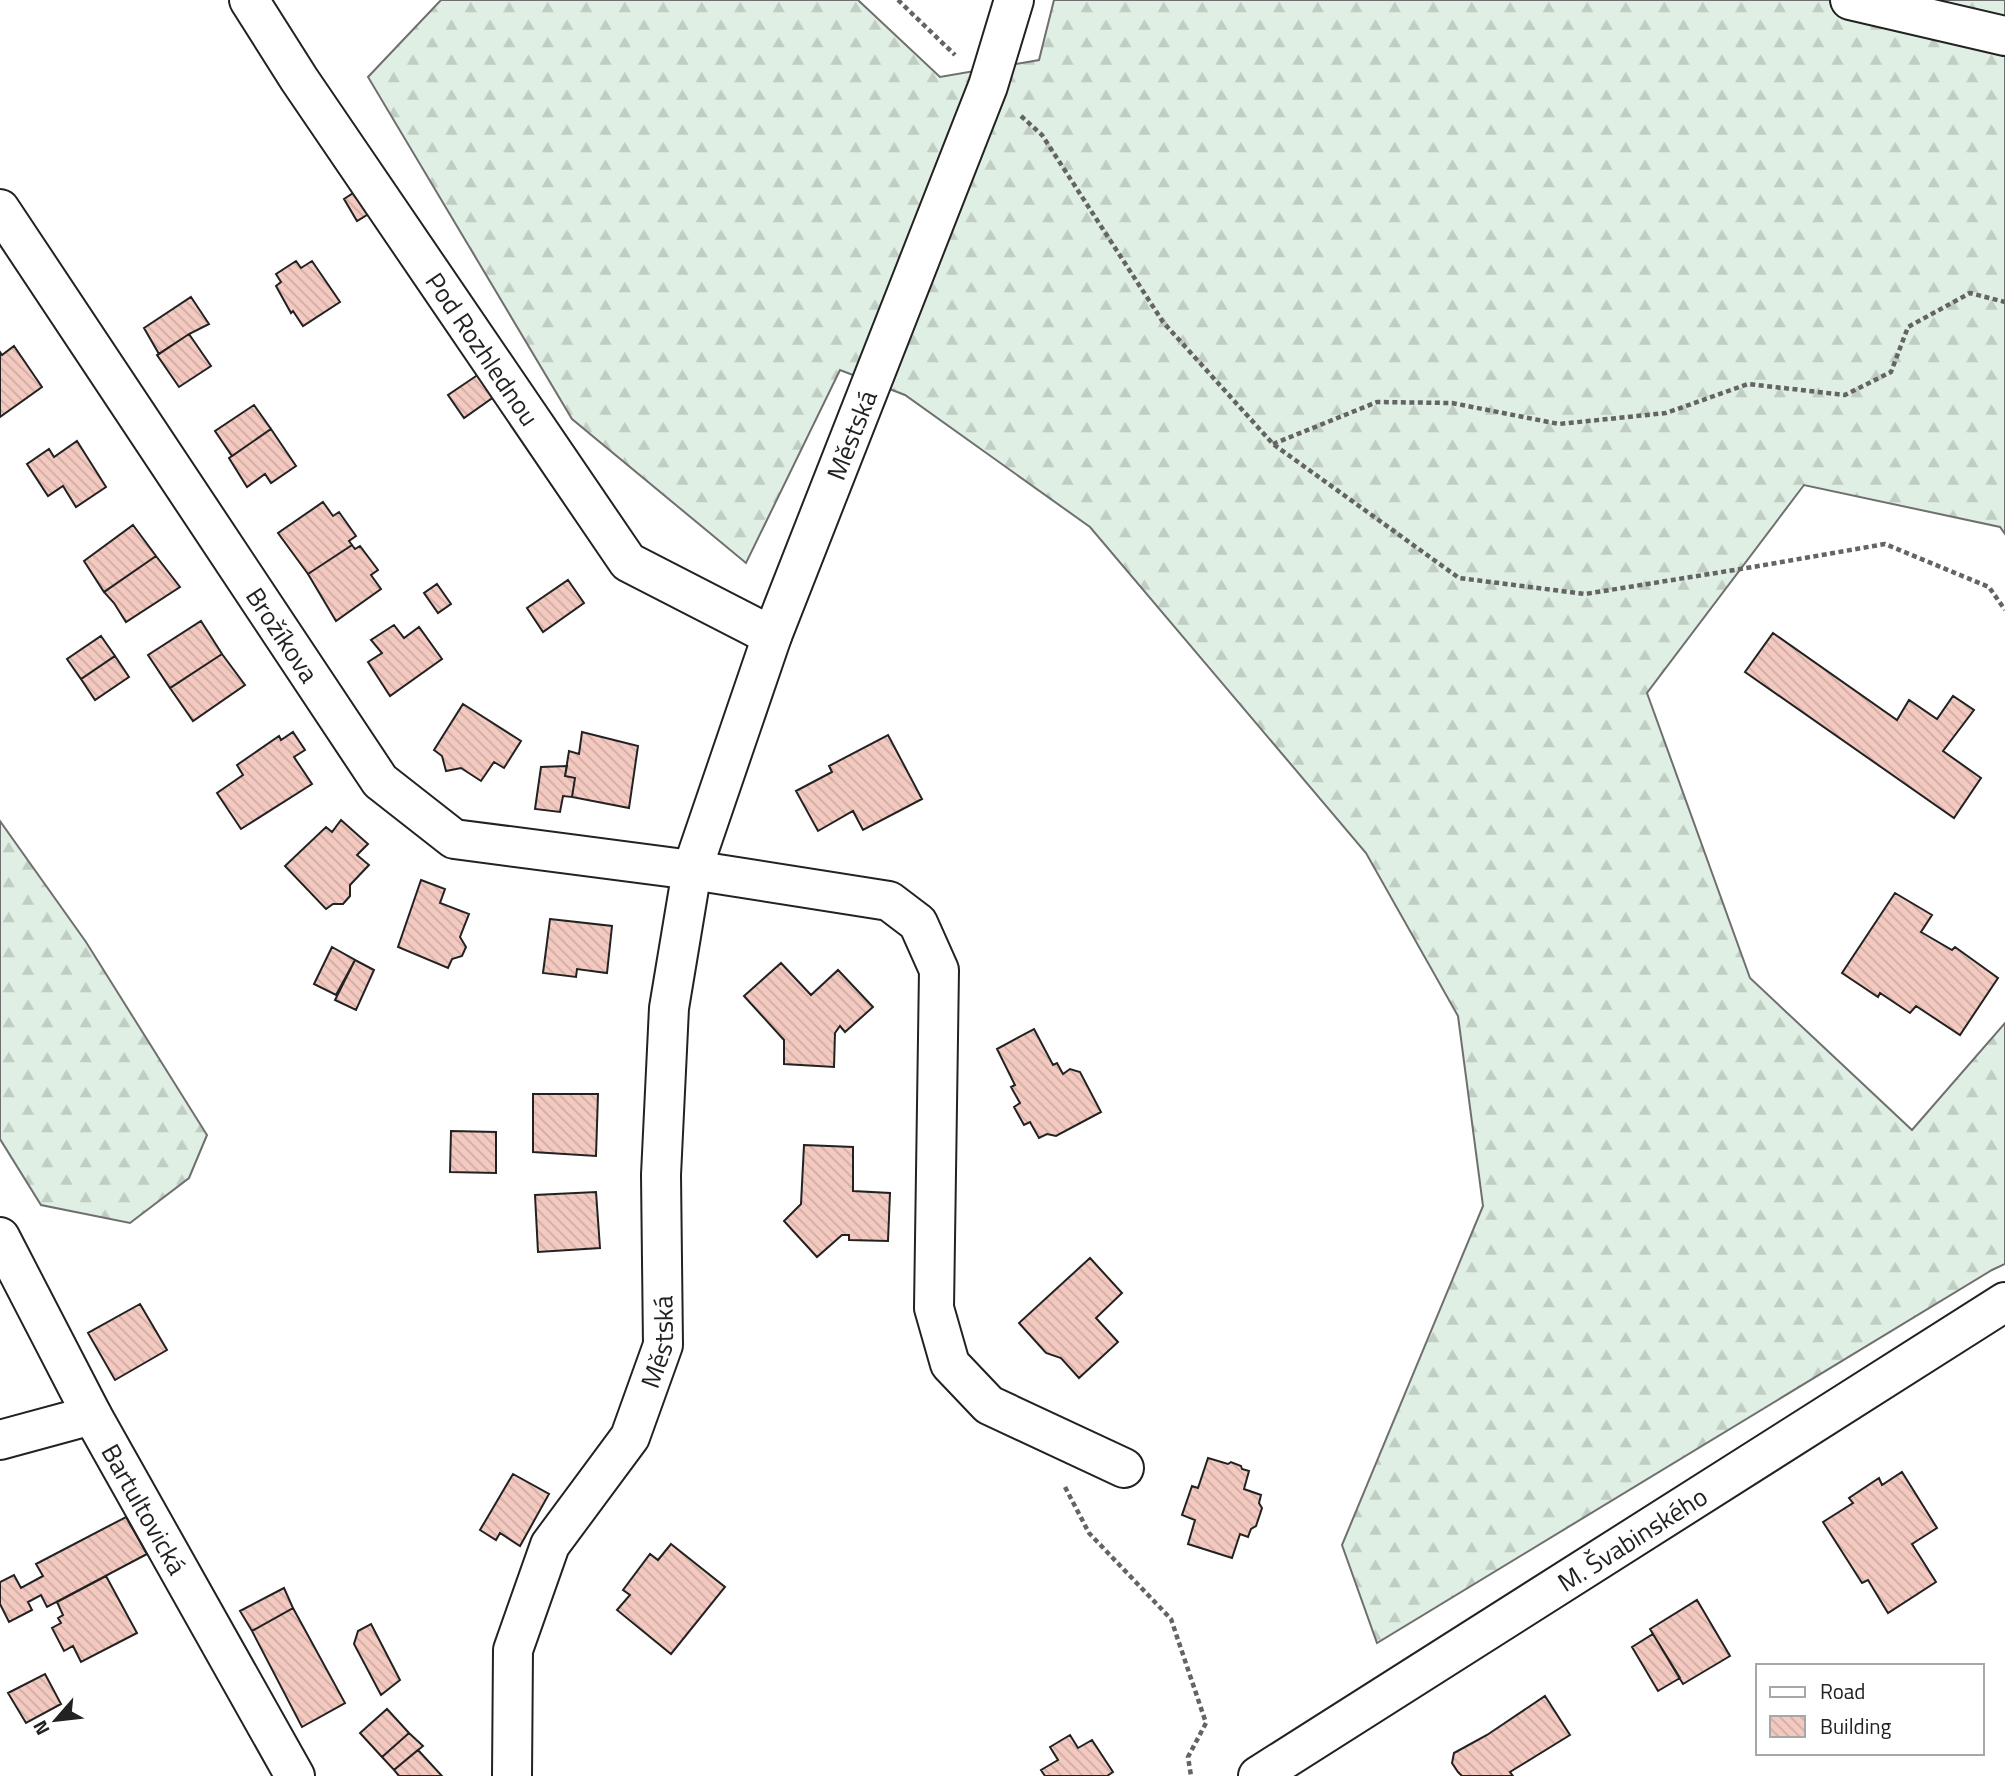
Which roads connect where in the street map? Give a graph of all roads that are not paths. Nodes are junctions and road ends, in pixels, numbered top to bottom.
1 (249, 0) edge
2 (1014, 0) edge
3 (1850, 0) edge
4 (2005, 36) edge
5 (0, 209) edge
6 (772, 636) junction
7 (691, 870) junction
8 (0, 1237) edge
9 (2005, 1302) edge
10 (92, 1415) junction
11 (0, 1440) edge
12 (1124, 1468) dead end
13 (295, 1776) edge
14 (512, 1776) edge
15 (1259, 1776) edge

1 - 6 street, Pod Rozhlednou
2 - 6 street, Městská
3 - 4 street
5 - 7 street, Brožíkova
6 - 7 street, Městská
7 - 12 street
7 - 14 street, Městská
8 - 10 street, Bartultovická
9 - 15 street, M. Švabinského
10 - 11 street
10 - 13 street, Bartultovická

